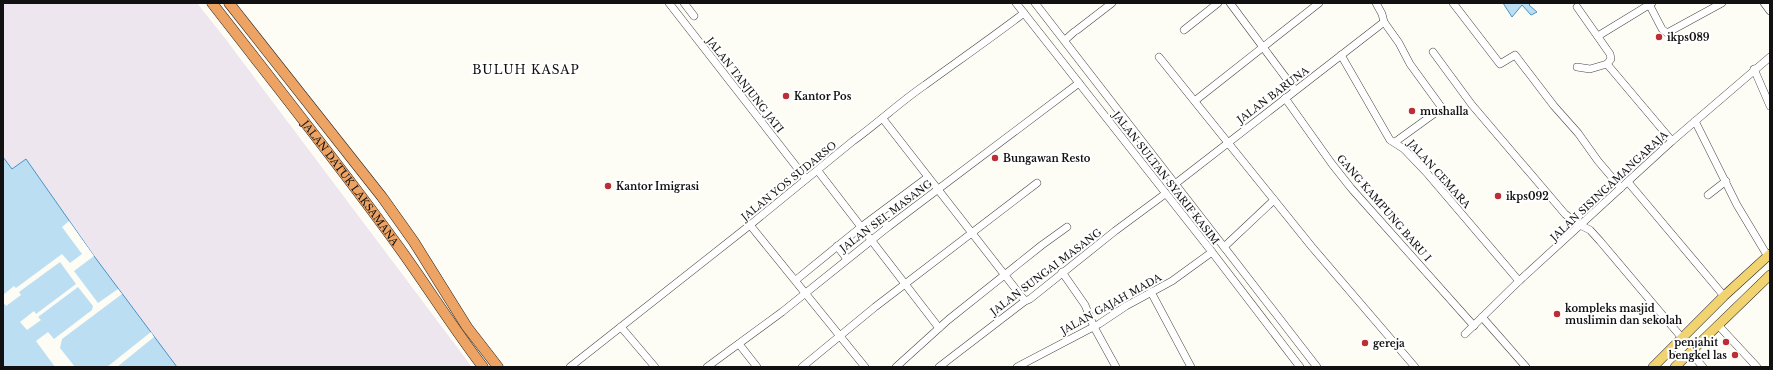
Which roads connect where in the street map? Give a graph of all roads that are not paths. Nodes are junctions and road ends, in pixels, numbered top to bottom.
1 (212, 3) edge
2 (229, 3) edge
3 (669, 3) edge
4 (684, 3) edge
5 (1016, 3) edge
6 (1035, 3) edge
7 (1112, 3) edge
8 (1218, 3) edge
9 (1230, 3) edge
10 (1319, 3) edge
11 (1376, 3) edge
12 (1453, 3) edge
13 (1722, 3) edge
14 (1764, 3) edge
15 (1650, 4) edge
16 (1577, 7) dead end
17 (1770, 11) edge
18 (1024, 13) junction
19 (694, 16) dead end
20 (1384, 22) junction
21 (1184, 30) dead end
22 (1598, 36) junction
23 (1065, 40) junction
24 (1263, 47) junction
25 (1433, 52) dead end
26 (1341, 55) junction
27 (1159, 57) dead end
28 (1770, 57) edge
29 (1607, 64) junction
30 (1577, 67) dead end
31 (1754, 69) junction
32 (1079, 83) junction
33 (1295, 90) junction
34 (1285, 98) junction
35 (1196, 100) junction
36 (1770, 106) edge
37 (883, 119) junction
38 (1695, 121) junction
39 (1672, 140) junction
40 (1228, 142) junction
41 (1395, 142) junction
42 (818, 171) junction
43 (928, 177) junction
44 (806, 179) junction
45 (1726, 180) junction
46 (1628, 182) junction
47 (1037, 183) dead end
48 (1175, 184) junction
49 (1621, 188) junction
50 (938, 189) junction
51 (1165, 194) junction
52 (1708, 195) dead end
53 (1274, 200) junction
54 (878, 215) junction
55 (1581, 224) junction
56 (750, 225) junction
57 (861, 227) junction
58 (888, 227) junction
59 (1067, 227) dead end
60 (972, 233) junction
61 (871, 241) junction
62 (836, 246) junction
63 (1224, 247) junction
64 (1212, 252) junction
65 (1769, 255) edge
66 (846, 259) junction
67 (1062, 272) junction
68 (1770, 275) edge
69 (1005, 276) junction
70 (796, 280) junction
71 (1520, 281) junction
72 (906, 284) junction
73 (1152, 292) junction
74 (806, 293) junction
75 (1724, 296) junction
76 (1025, 301) junction
77 (1482, 317) junction
78 (1718, 325) junction
79 (1474, 326) junction
80 (467, 327) junction
81 (621, 327) junction
82 (1094, 327) junction
83 (939, 328) junction
84 (458, 334) junction
85 (1465, 334) dead end
86 (840, 335) junction
87 (1682, 338) junction
88 (739, 344) junction
89 (1690, 352) junction
90 (1021, 366) edge
91 (1298, 366) edge
92 (483, 367) edge
93 (498, 367) edge
94 (570, 367) edge
95 (655, 367) edge
96 (707, 367) edge
97 (757, 367) edge
98 (802, 367) edge
99 (865, 367) edge
100 (896, 367) edge
101 (939, 367) edge
102 (1116, 367) edge
103 (1191, 367) edge
104 (1317, 367) edge
105 (1415, 367) edge
106 (1526, 367) edge
107 (1653, 367) edge
108 (1675, 367) edge
109 (1703, 367) edge
110 (1757, 367) edge

1 - 84 highway, JALAN DATUK LAKSAMANA
2 - 80 highway, JALAN DATUK LAKSAMANA
3 - 44 street, JALAN TANJUNG JATI
4 - 19 street
5 - 18 street, JALAN SULTAN SYARIF KASIM
6 - 23 street, JALAN SULTAN SYARIF KASIM
7 - 23 street
8 - 21 street
9 - 24 street
10 - 24 street
11 - 20 street
12 - 49 street
13 - 15 street
14 - 17 street
15 - 22 street
16 - 22 street
18 - 32 street, JALAN SULTAN SYARIF KASIM
18 - 37 street, JALAN YOS SUDARSO
20 - 26 street, JALAN BARUNA
20 - 41 street
22 - 29 street
23 - 48 street, JALAN SULTAN SYARIF KASIM
24 - 33 street
24 - 35 street
25 - 55 street
26 - 33 street, JALAN BARUNA
26 - 41 street, JALAN CEMARA
27 - 35 street
28 - 31 street, JALAN SISINGAMANGARAJA
29 - 30 street
29 - 39 street
31 - 36 street
31 - 38 street, JALAN SISINGAMANGARAJA
32 - 50 street, JALAN SEI. MASANG
32 - 51 street, JALAN SULTAN SYARIF KASIM
33 - 34 street, JALAN BARUNA
34 - 40 street, JALAN BARUNA
34 - 79 street, GANG KAMPUNG BARU I
35 - 40 street
37 - 42 street, JALAN YOS SUDARSO
37 - 43 street
38 - 39 street, JALAN SISINGAMANGARAJA
38 - 45 street
39 - 46 street, JALAN SISINGAMANGARAJA
40 - 48 street, JALAN BARUNA
40 - 53 street
41 - 71 street, JALAN CEMARA
42 - 44 street, JALAN YOS SUDARSO
42 - 57 street
43 - 50 street
43 - 54 street
44 - 56 street, JALAN YOS SUDARSO
45 - 52 street
45 - 65 street
46 - 49 street, JALAN SISINGAMANGARAJA
46 - 75 street
47 - 60 street
48 - 63 street, JALAN SULTAN SYARIF KASIM
49 - 55 street, JALAN SISINGAMANGARAJA
50 - 58 street, JALAN SEI. MASANG
50 - 60 street
51 - 64 street, JALAN SULTAN SYARIF KASIM
51 - 67 street, JALAN SUNGAI MASANG
53 - 63 street
53 - 105 street
54 - 57 street
54 - 58 street
55 - 71 street, JALAN SISINGAMANGARAJA
55 - 87 street
56 - 70 street
56 - 81 street, JALAN YOS SUDARSO
57 - 61 street
57 - 62 street
58 - 61 street, JALAN SEI. MASANG
59 - 69 street
60 - 69 street
60 - 72 street
61 - 66 street, JALAN SEI. MASANG
61 - 72 street
62 - 66 street
62 - 70 street
63 - 104 street, JALAN SULTAN SYARIF KASIM
64 - 73 street, JALAN GAJAH MADA
64 - 91 street, JALAN SULTAN SYARIF KASIM
65 - 75 main road
66 - 74 street, JALAN SEI. MASANG
67 - 76 street, JALAN SUNGAI MASANG
67 - 82 street
68 - 78 main road
69 - 76 street
69 - 83 street
70 - 74 street
71 - 77 street, JALAN SISINGAMANGARAJA
72 - 83 street
72 - 86 street
73 - 82 street, JALAN GAJAH MADA
73 - 103 street
74 - 86 street
74 - 88 street, JALAN SEI. MASANG
75 - 87 main road
76 - 101 street, JALAN SUNGAI MASANG
77 - 79 street, JALAN SISINGAMANGARAJA
77 - 106 street
78 - 89 main road
78 - 110 street
79 - 85 street, JALAN SISINGAMANGARAJA
80 - 84 highway
80 - 93 highway, JALAN DATUK LAKSAMANA
81 - 94 street, JALAN YOS SUDARSO
81 - 95 street
82 - 90 street, JALAN GAJAH MADA
82 - 102 street
83 - 100 street
84 - 92 highway, JALAN DATUK LAKSAMANA
86 - 98 street
86 - 99 street
87 - 107 main road
88 - 96 street, JALAN SEI. MASANG
88 - 97 street
89 - 108 main road
89 - 109 street

